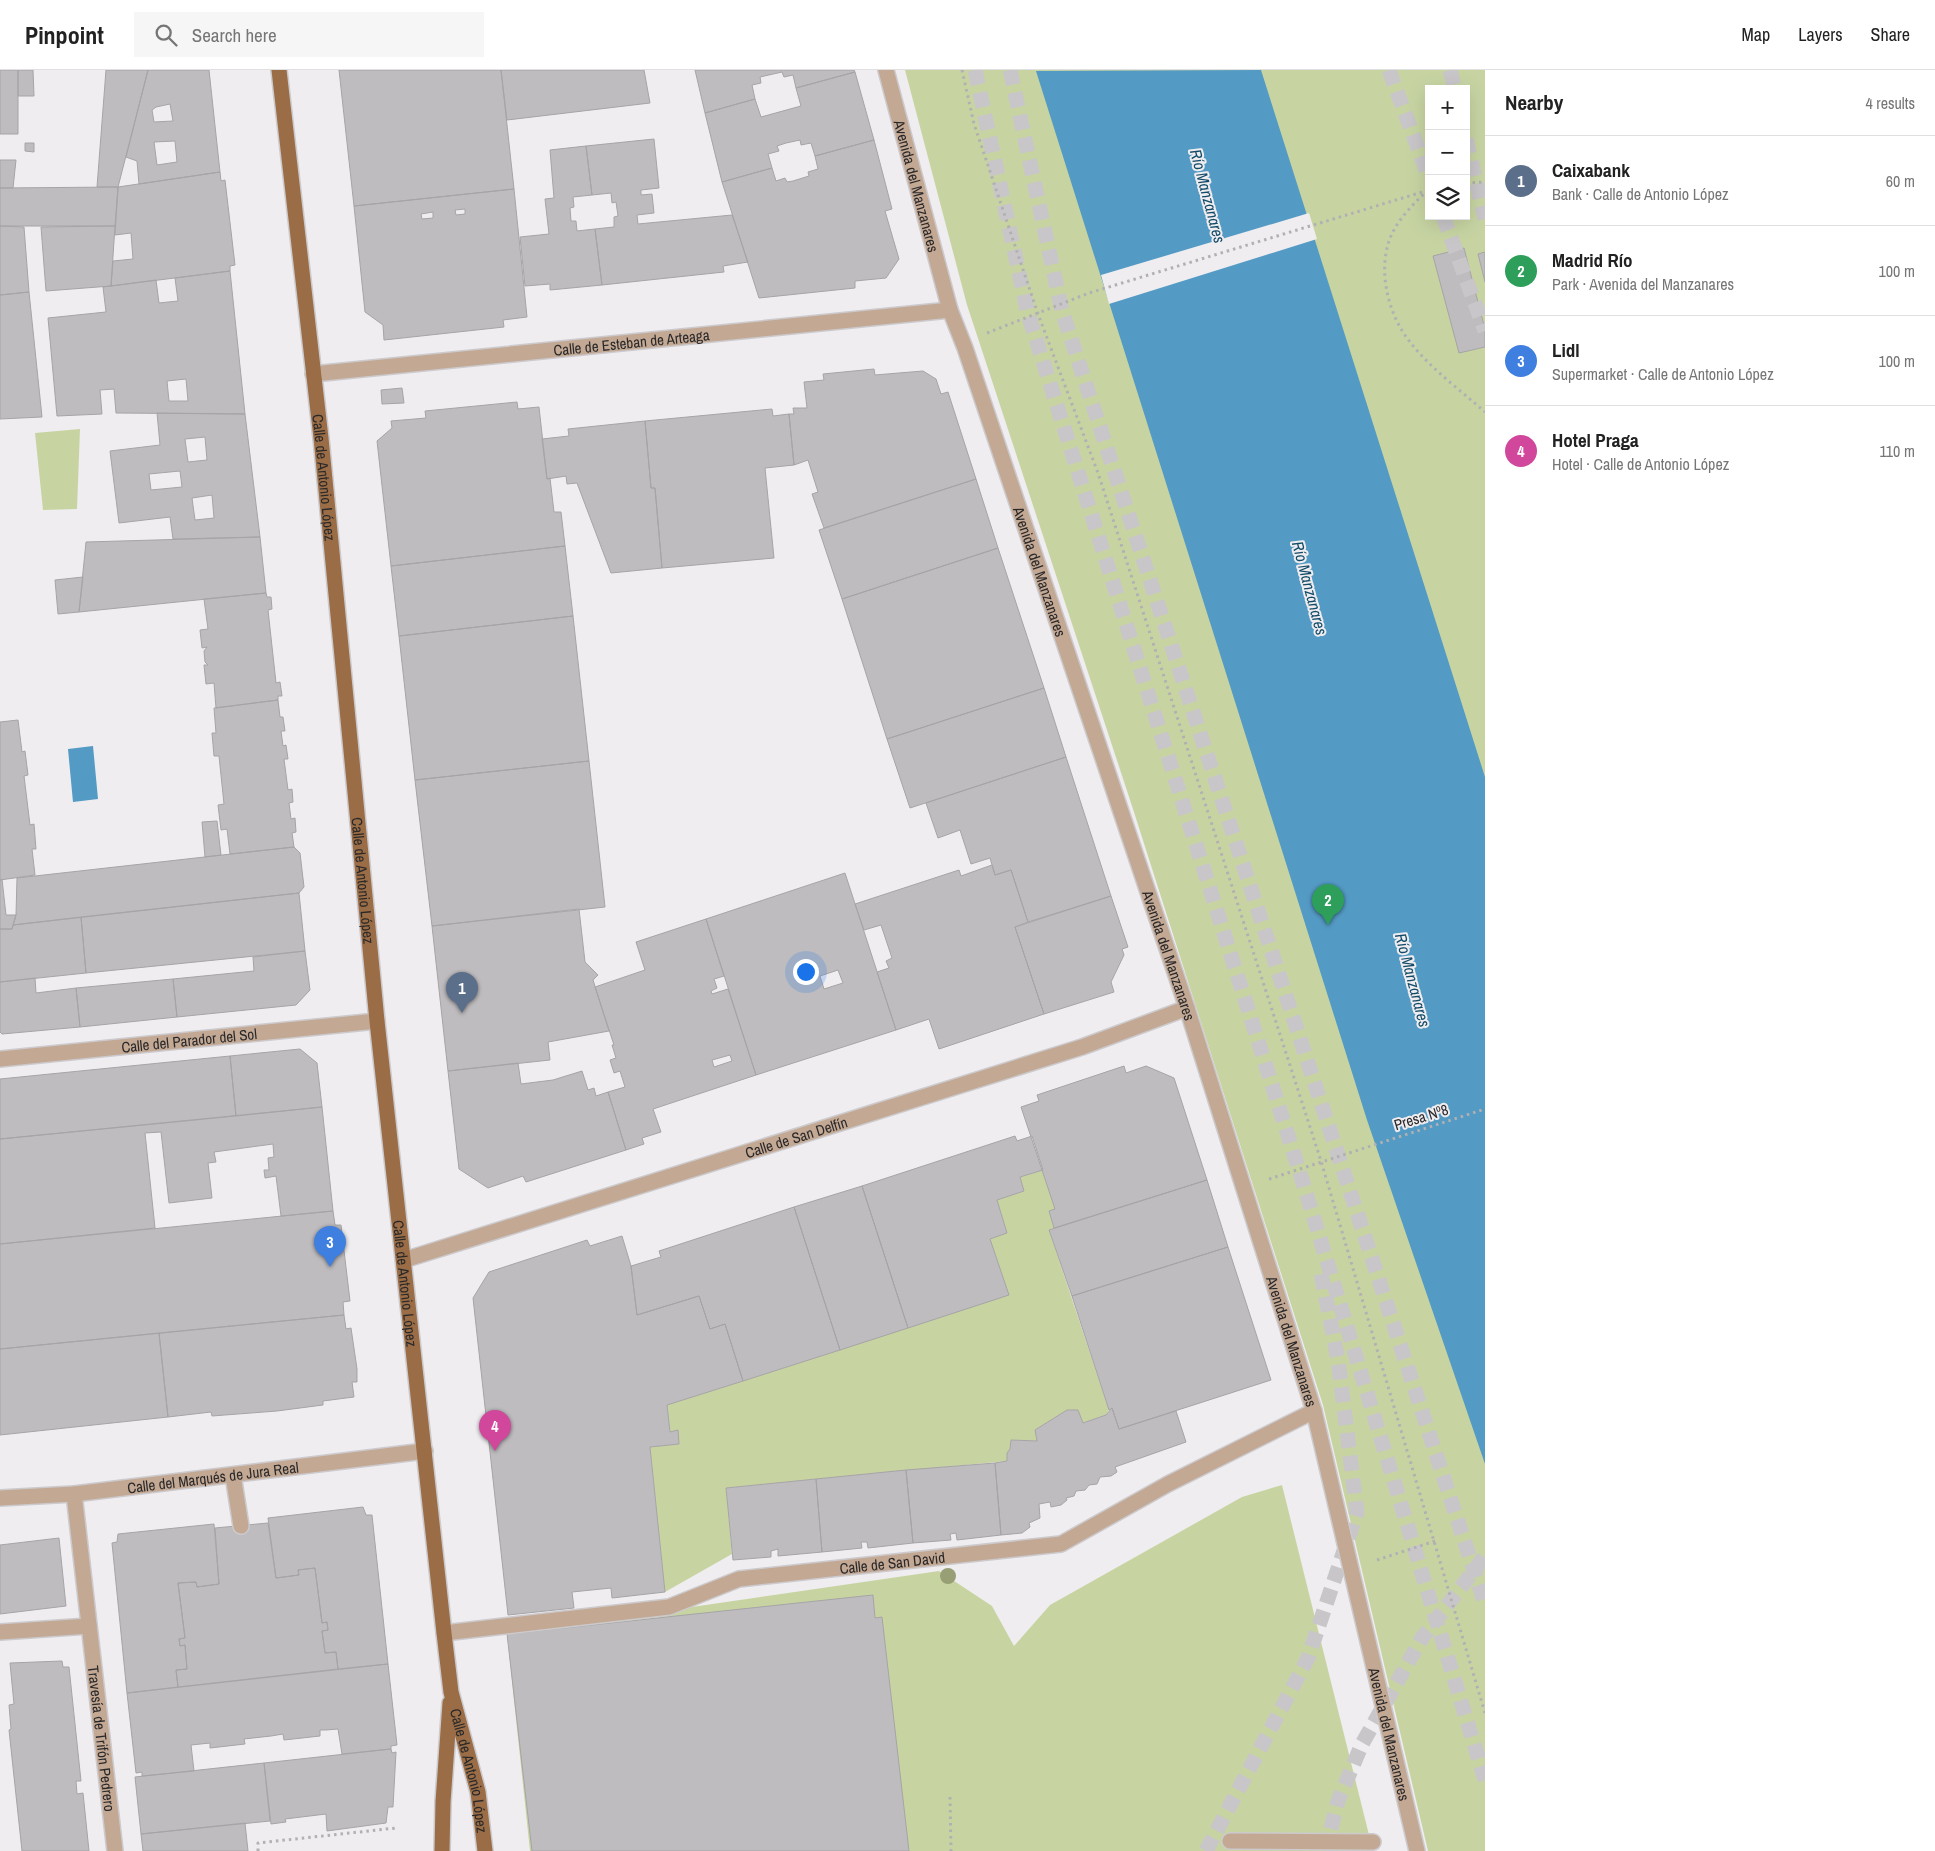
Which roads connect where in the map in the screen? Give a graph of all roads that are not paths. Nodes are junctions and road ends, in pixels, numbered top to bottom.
1 (279, 70) edge
2 (886, 70) edge
3 (950, 310) junction
4 (313, 374) junction
5 (1187, 1008) junction
6 (377, 1021) junction
7 (0, 1059) edge
8 (404, 1260) junction
9 (1314, 1411) junction
10 (424, 1451) junction
11 (233, 1474) junction
12 (74, 1494) junction
13 (0, 1498) edge
14 (241, 1526) dead end
15 (89, 1626) junction
16 (0, 1632) edge
17 (444, 1633) junction
18 (451, 1692) junction
19 (1230, 1841) dead end
20 (1367, 1845) edge
21 (115, 1851) edge
22 (442, 1851) edge
23 (485, 1851) edge
24 (1417, 1851) edge

1 - 4 main road, Calle de Antonio López
2 - 3 street, Avenida del Manzanares
3 - 4 street, Calle de Esteban de Arteaga
3 - 5 street, Avenida del Manzanares
4 - 6 main road, Calle de Antonio López
5 - 8 street, Calle de San Delfín
5 - 9 street, Avenida del Manzanares
6 - 7 street, Calle del Parador del Sol
6 - 8 main road, Calle de Antonio López
8 - 10 main road, Calle de Antonio López
9 - 17 street, Calle de San David
9 - 24 street, Avenida del Manzanares
10 - 11 street, Calle del Marqués de Jura Real
10 - 17 main road, Calle de Antonio López
11 - 12 street, Calle del Marqués de Jura Real
11 - 14 street
12 - 13 street, Calle del Marqués de Jura Real
12 - 15 street, Travesía de Trifón Pedrero
15 - 16 street
15 - 21 street, Travesía de Trifón Pedrero
17 - 18 main road, Calle de Antonio López
18 - 22 main road, Calle de Antonio López
18 - 23 main road, Calle de Antonio López
19 - 20 street

